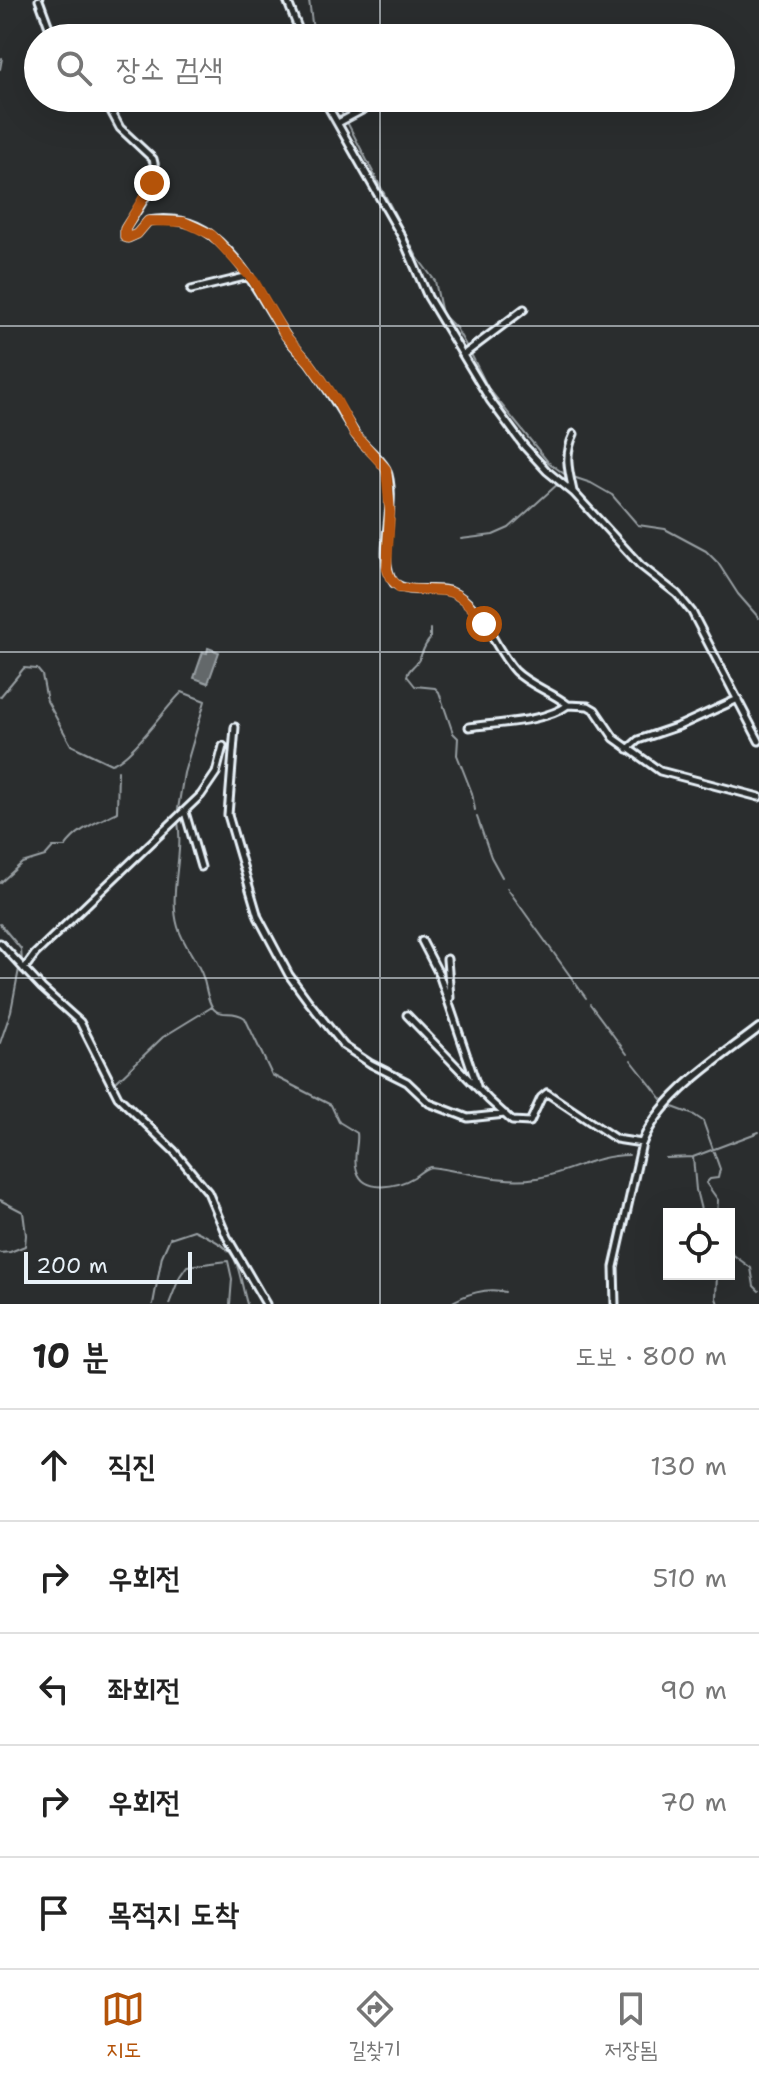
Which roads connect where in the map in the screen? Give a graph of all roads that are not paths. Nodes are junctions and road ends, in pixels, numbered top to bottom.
1 (39, 0) edge
2 (287, 0) edge
3 (48, 24) edge
4 (296, 24) edge
5 (111, 112) edge
6 (331, 112) edge
7 (359, 112) edge
8 (338, 123) junction
9 (249, 276) junction
10 (191, 290) dead end
11 (524, 309) dead end
12 (463, 355) junction
13 (574, 434) dead end
14 (574, 493) junction
15 (738, 699) junction
16 (568, 705) junction
17 (759, 722) edge
18 (235, 727) dead end
19 (469, 727) dead end
20 (755, 730) junction
21 (759, 741) edge
22 (223, 746) dead end
23 (628, 749) junction
24 (759, 797) edge
25 (185, 812) junction
26 (201, 867) dead end
27 (422, 941) dead end
28 (0, 943) edge
29 (447, 959) dead end
30 (24, 969) junction
31 (450, 1007) junction
32 (407, 1015) dead end
33 (759, 1028) edge
34 (478, 1089) junction
35 (505, 1114) junction
36 (642, 1143) junction
37 (266, 1304) edge
38 (615, 1304) edge

1 - 3 street
2 - 4 street
5 - 9 street
6 - 8 street
7 - 8 street
8 - 12 street
9 - 10 street
9 - 16 street
11 - 12 street
12 - 14 street
13 - 14 street
14 - 15 street
15 - 20 street
15 - 23 street
16 - 19 street
16 - 23 street
17 - 20 street
18 - 35 street
20 - 21 street
22 - 25 street
23 - 24 street
25 - 26 street
25 - 30 street
27 - 31 street
28 - 30 street
29 - 31 street
30 - 37 street
31 - 34 street
32 - 34 street
33 - 36 street
34 - 35 street
35 - 36 street
36 - 38 street

